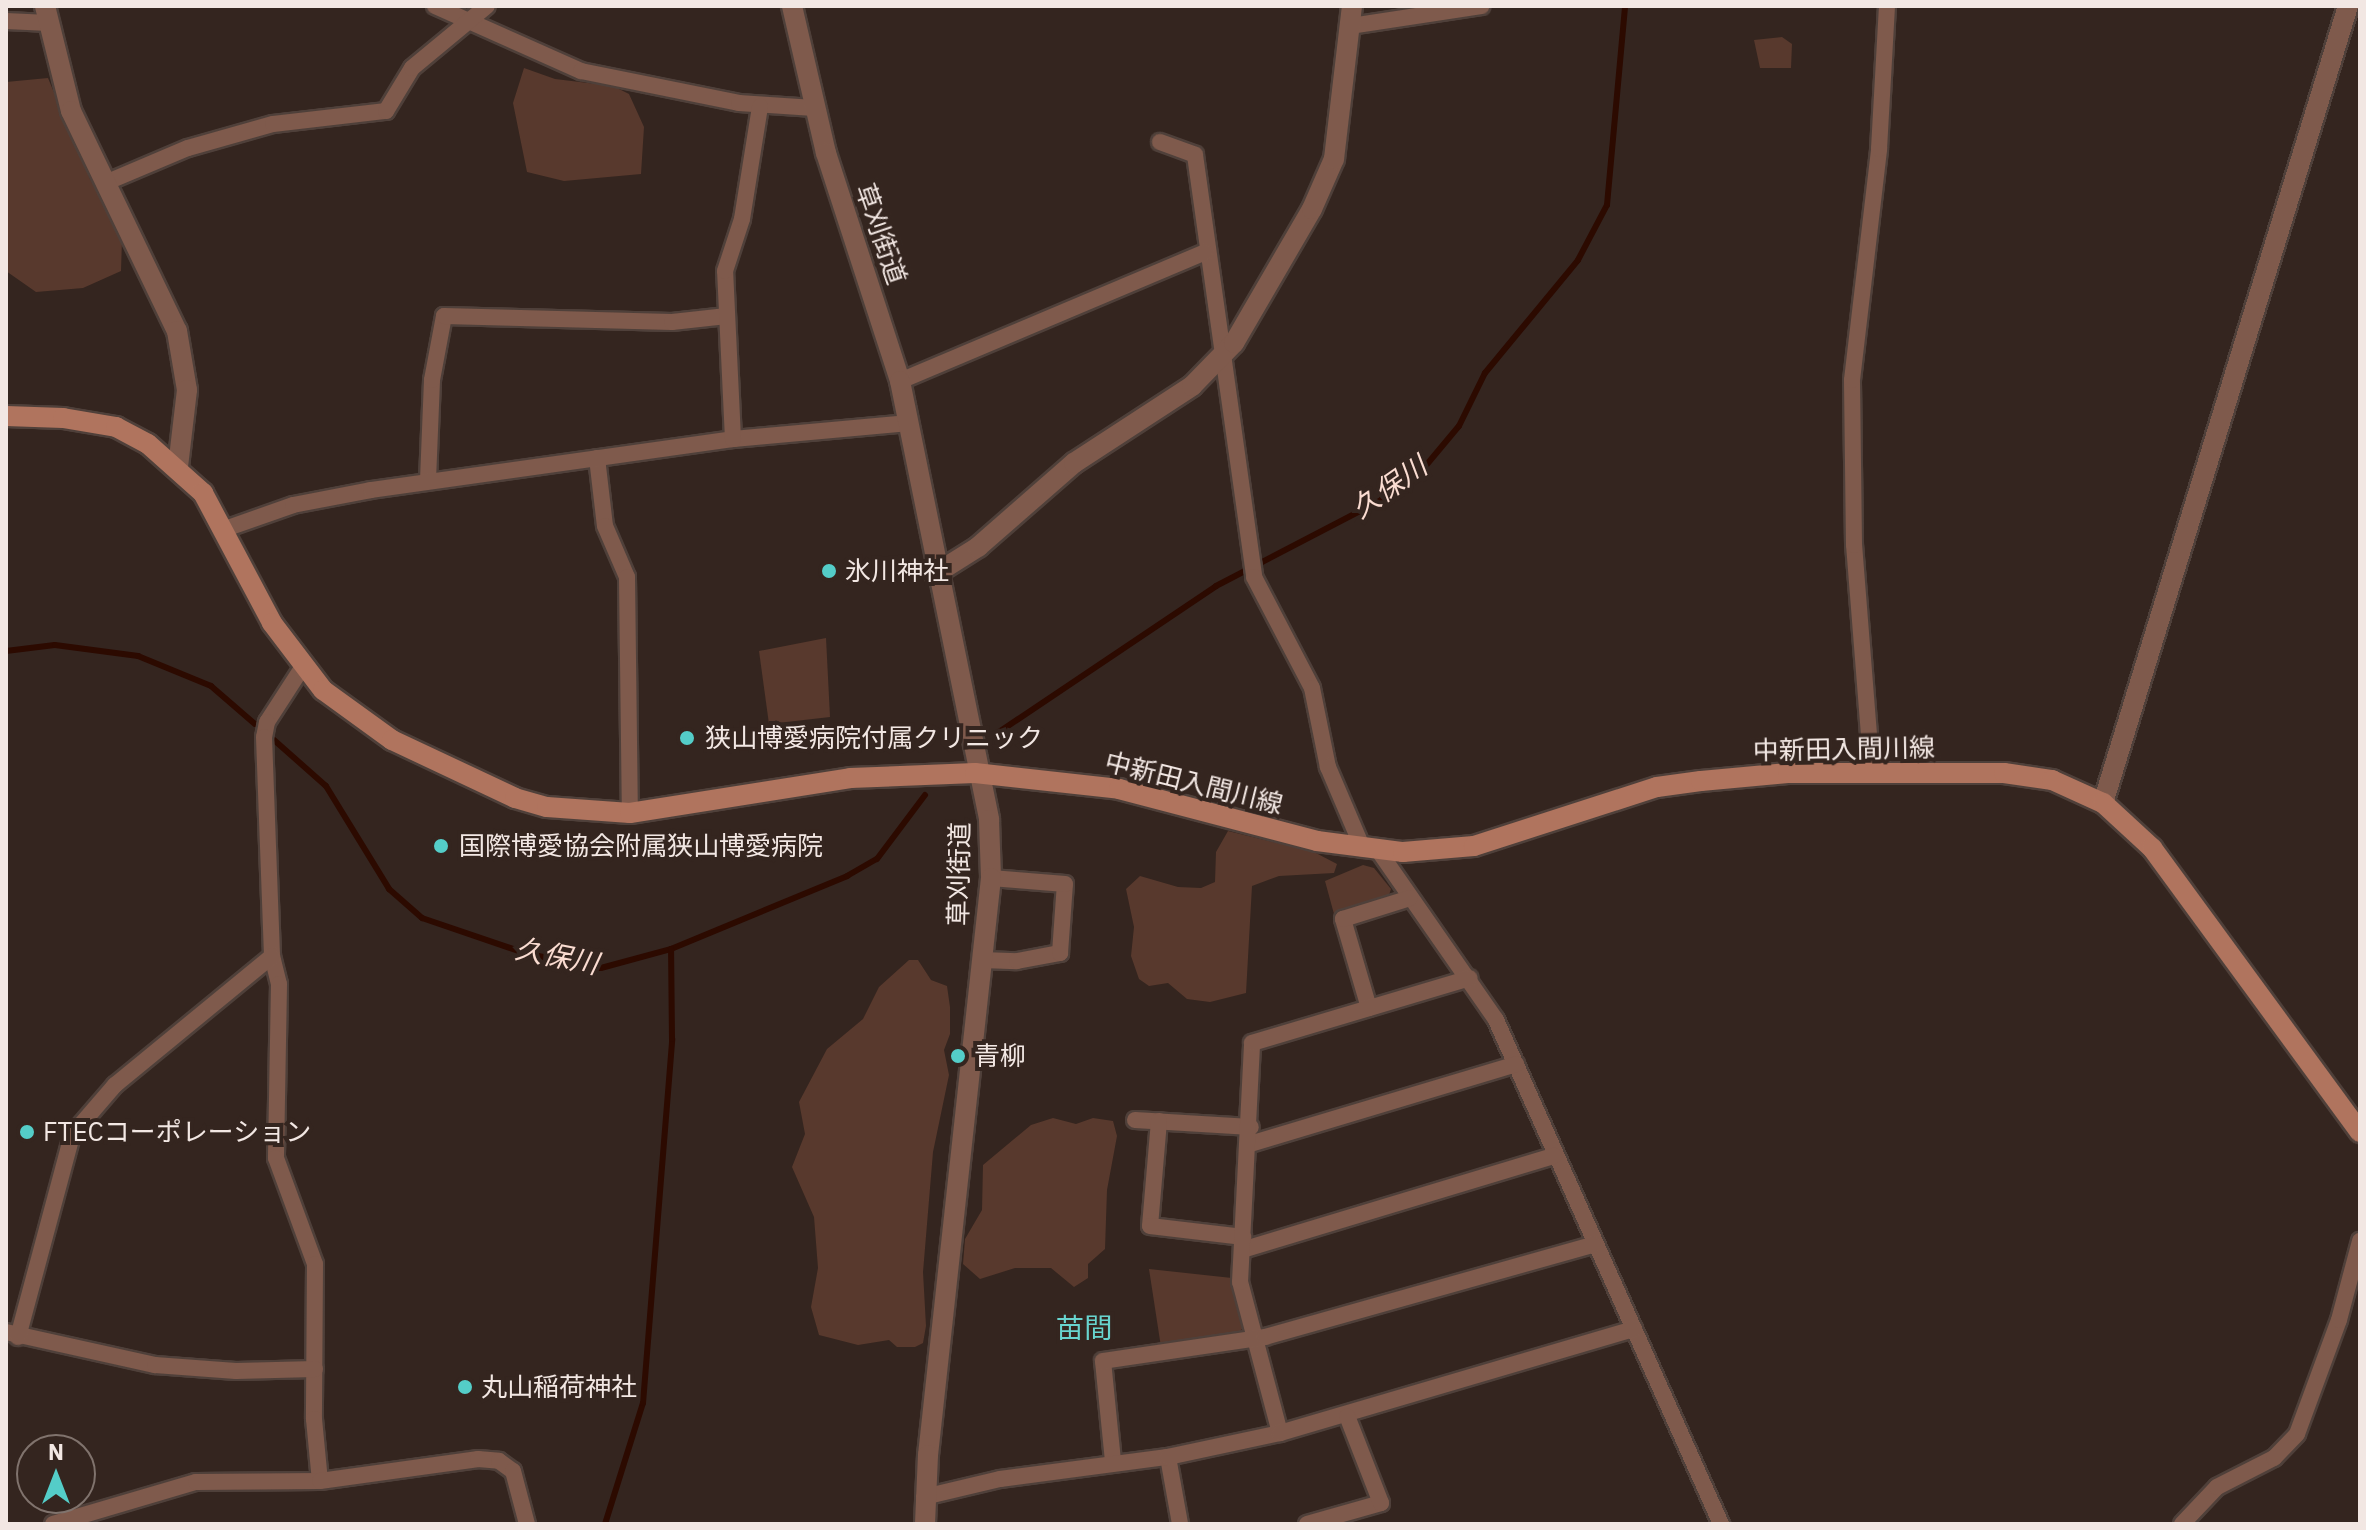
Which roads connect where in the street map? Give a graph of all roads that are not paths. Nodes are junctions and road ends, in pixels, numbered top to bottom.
1 (435, 6) edge
2 (487, 6) edge
3 (792, 6) edge
4 (1481, 6) edge
5 (1887, 6) edge
6 (2348, 6) edge
7 (47, 14) edge
8 (1352, 16) edge
9 (6, 21) edge
10 (466, 21) junction
11 (760, 106) junction
12 (814, 108) junction
13 (1160, 142) dead end
14 (105, 183) junction
15 (1205, 252) junction
16 (727, 316) junction
17 (1222, 357) junction
18 (900, 381) junction
19 (6, 416) edge
20 (909, 423) junction
21 (733, 439) junction
22 (597, 458) junction
23 (178, 467) junction
24 (428, 480) junction
25 (225, 529) junction
26 (935, 574) junction
27 (302, 668) junction
28 (975, 773) junction
29 (1872, 773) junction
30 (2103, 803) junction
31 (630, 813) junction
32 (1370, 850) junction
33 (991, 878) junction
34 (1410, 898) junction
35 (272, 956) junction
36 (982, 960) junction
37 (1470, 978) junction
38 (1369, 1008) junction
39 (1516, 1064) junction
40 (1135, 1120) dead end
41 (1159, 1121) junction
42 (2360, 1132) edge
43 (1250, 1135) junction
44 (1554, 1156) junction
45 (2360, 1241) edge
46 (1243, 1244) junction
47 (1593, 1245) junction
48 (1634, 1329) junction
49 (10, 1336) edge
50 (1254, 1338) junction
51 (315, 1369) junction
52 (1347, 1416) junction
53 (1280, 1433) junction
54 (1168, 1457) junction
55 (1113, 1461) junction
56 (320, 1481) junction
57 (924, 1497) junction
58 (53, 1524) edge
59 (527, 1524) edge
60 (925, 1524) edge
61 (1180, 1524) edge
62 (1307, 1524) edge
63 (1721, 1524) edge
64 (2182, 1524) edge

1 - 10 street
2 - 10 street
3 - 12 street, 草刈街道
4 - 8 street
5 - 29 street
6 - 30 street
7 - 9 street
7 - 14 street
8 - 17 street
10 - 11 street
10 - 14 street
11 - 12 street
11 - 16 street
12 - 18 street, 草刈街道
13 - 15 street
14 - 23 street
15 - 17 street
15 - 18 street
16 - 21 street
16 - 24 street
17 - 26 street
17 - 32 street
18 - 20 street, 草刈街道
19 - 23 main road, 中新田入間川線
20 - 21 street
20 - 26 street, 草刈街道
21 - 22 street
22 - 24 street
22 - 31 street
23 - 25 main road, 中新田入間川線
24 - 25 street
25 - 27 main road, 中新田入間川線
26 - 28 street, 草刈街道
27 - 31 main road, 中新田入間川線
27 - 35 street
28 - 31 main road, 中新田入間川線
28 - 32 main road, 中新田入間川線
28 - 33 street, 草刈街道
29 - 30 main road, 中新田入間川線
29 - 32 main road, 中新田入間川線
30 - 42 main road, 中新田入間川線
32 - 34 street
33 - 36 street, 草刈街道
33 - 36 street
34 - 37 street
34 - 38 street
35 - 49 street
35 - 51 street
36 - 57 street, 草刈街道
37 - 38 street
37 - 39 street
38 - 43 street
39 - 43 street
39 - 44 street
40 - 41 street
41 - 43 street
41 - 46 street
43 - 46 street
44 - 46 street
44 - 47 street
45 - 64 street
46 - 50 street
47 - 48 street
47 - 50 street
48 - 52 street
48 - 63 street
49 - 51 street
50 - 53 street
50 - 55 street
51 - 56 street
52 - 53 street
52 - 62 street
53 - 54 street
54 - 55 street
54 - 61 street
55 - 57 street
56 - 58 street
56 - 59 street
57 - 60 street, 草刈街道

